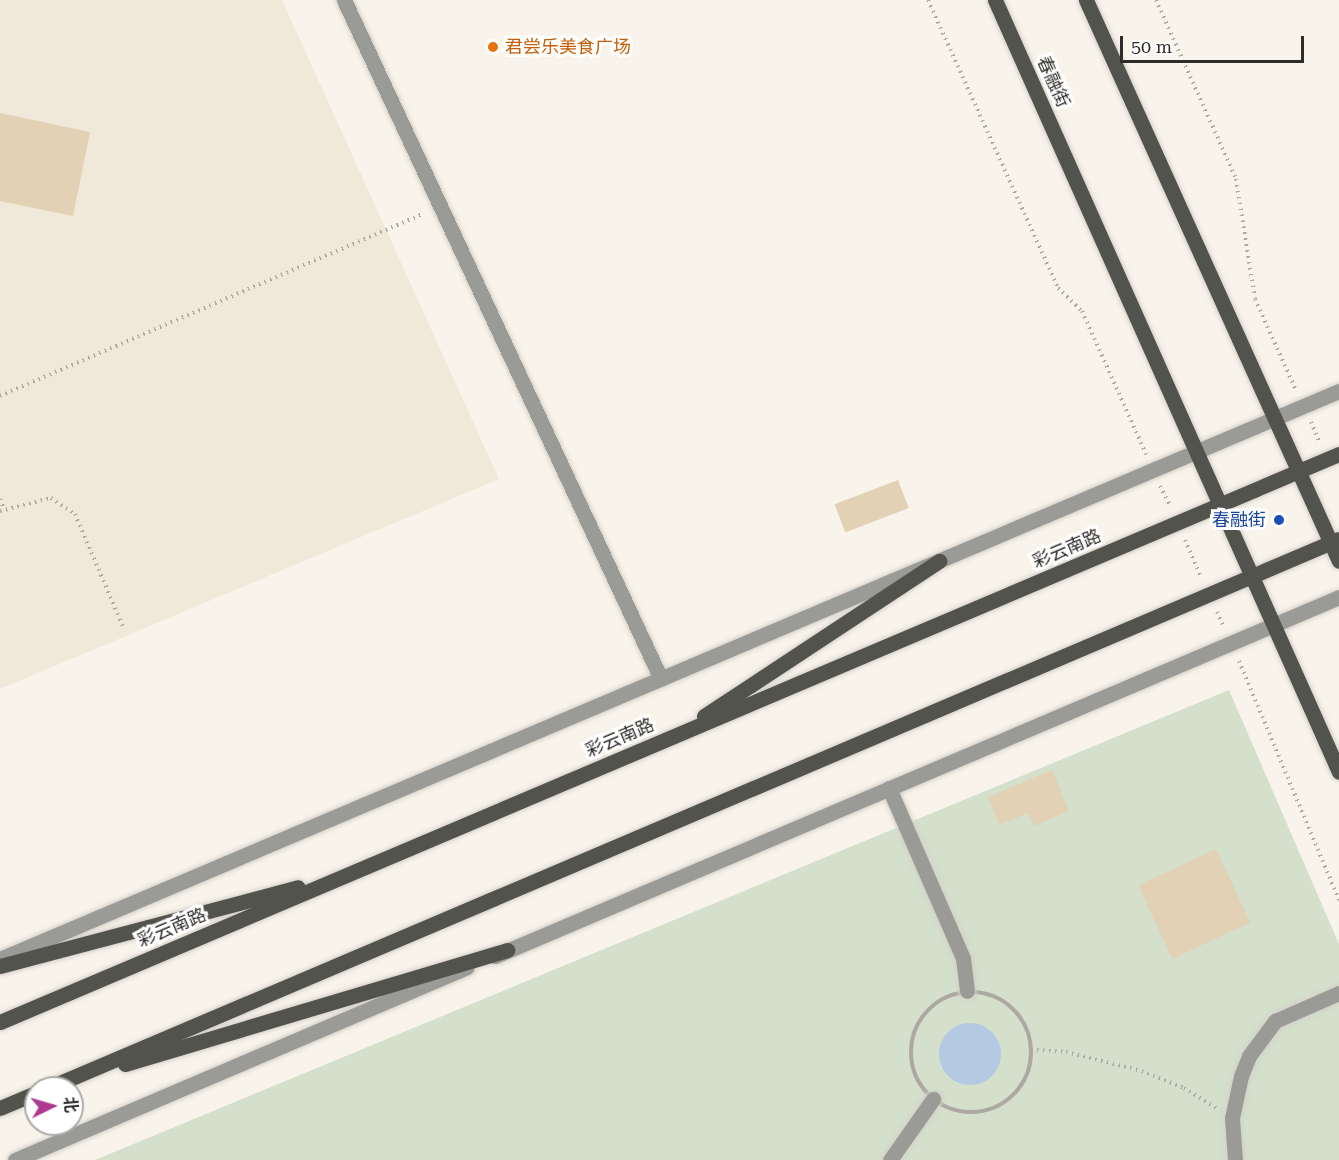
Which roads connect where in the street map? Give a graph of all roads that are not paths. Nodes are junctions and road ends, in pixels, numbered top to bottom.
1 (344, 0) edge
2 (995, 0) edge
3 (1086, 0) edge
4 (1339, 391) edge
5 (1275, 419) junction
6 (1196, 452) junction
7 (1333, 457) edge
8 (1299, 471) junction
9 (1219, 505) junction
10 (1335, 541) edge
11 (939, 561) junction
12 (1339, 561) edge
13 (1251, 576) junction
14 (1339, 597) edge
15 (1273, 625) junction
16 (661, 679) junction
17 (672, 737) junction
18 (1339, 772) edge
19 (889, 788) junction
20 (351, 873) junction
21 (507, 950) junction
22 (0, 959) edge
23 (0, 966) edge
24 (967, 991) road end
25 (1339, 993) edge
26 (0, 1022) edge
27 (76, 1076) edge
28 (84, 1077) edge
29 (24, 1098) edge
30 (933, 1100) road end
31 (0, 1108) edge
32 (15, 1160) edge
33 (890, 1160) edge
34 (1235, 1160) edge

1 - 16 street
2 - 6 main road, 春融街
3 - 5 main road
4 - 5 street
5 - 6 street
5 - 8 main road
6 - 9 main road, 春融街
6 - 11 street
7 - 8 main road, 彩云南路
8 - 9 main road, 彩云南路
8 - 10 main road
9 - 13 main road, 春融街
9 - 17 main road, 彩云南路
10 - 12 main road
10 - 13 main road
11 - 16 street
11 - 17 main road
13 - 15 main road, 春融街
13 - 27 main road
14 - 15 street
15 - 18 main road, 春融街
15 - 19 street
16 - 22 street
17 - 20 main road, 彩云南路
19 - 21 street
19 - 24 street
20 - 23 main road
20 - 26 main road, 彩云南路
21 - 28 main road
21 - 32 street
25 - 34 street
29 - 31 main road
30 - 33 street

